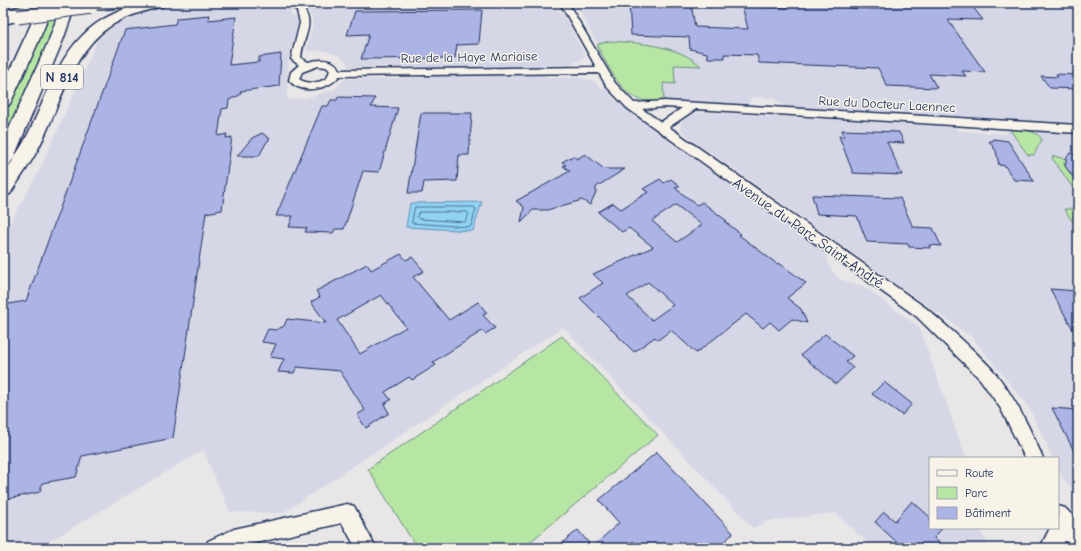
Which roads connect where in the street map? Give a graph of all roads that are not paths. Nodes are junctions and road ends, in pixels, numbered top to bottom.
1 (124, 3) edge
2 (158, 3) edge
3 (294, 3) edge
4 (564, 3) edge
5 (571, 3) edge
6 (41, 8) edge
7 (3, 11) edge
8 (3, 15) edge
9 (573, 17) junction
10 (3, 20) edge
11 (306, 65) junction
12 (603, 70) junction
13 (336, 73) junction
14 (38, 83) junction
15 (3, 102) edge
16 (631, 106) junction
17 (694, 106) junction
18 (661, 128) junction
19 (1078, 129) edge
20 (3, 162) edge
21 (3, 188) edge
22 (1034, 457) edge
23 (1056, 529) edge
24 (1078, 535) edge
25 (215, 548) edge
26 (366, 548) edge

1 - 6 main road, bridge
2 - 21 highway, N 814
3 - 11 street
4 - 9 street, Avenue du Parc Saint-André
5 - 9 street
6 - 7 main road
6 - 8 highway
6 - 10 main road
6 - 14 highway, N 814
6 - 15 highway, N 814
9 - 12 street, Avenue du Parc Saint-André
11 - 13 street
11 - 13 street
12 - 13 street, Rue de la Haye Mariaise
12 - 16 street, Avenue du Parc Saint-André
14 - 20 highway, N 814
14 - 21 highway, N 814
16 - 17 street, Rue du Docteur Laennec
16 - 18 street, Avenue du Parc Saint-André
17 - 18 street
17 - 19 street, Rue du Docteur Laennec
18 - 22 street, Avenue du Parc Saint-André
23 - 24 street
25 - 26 street

